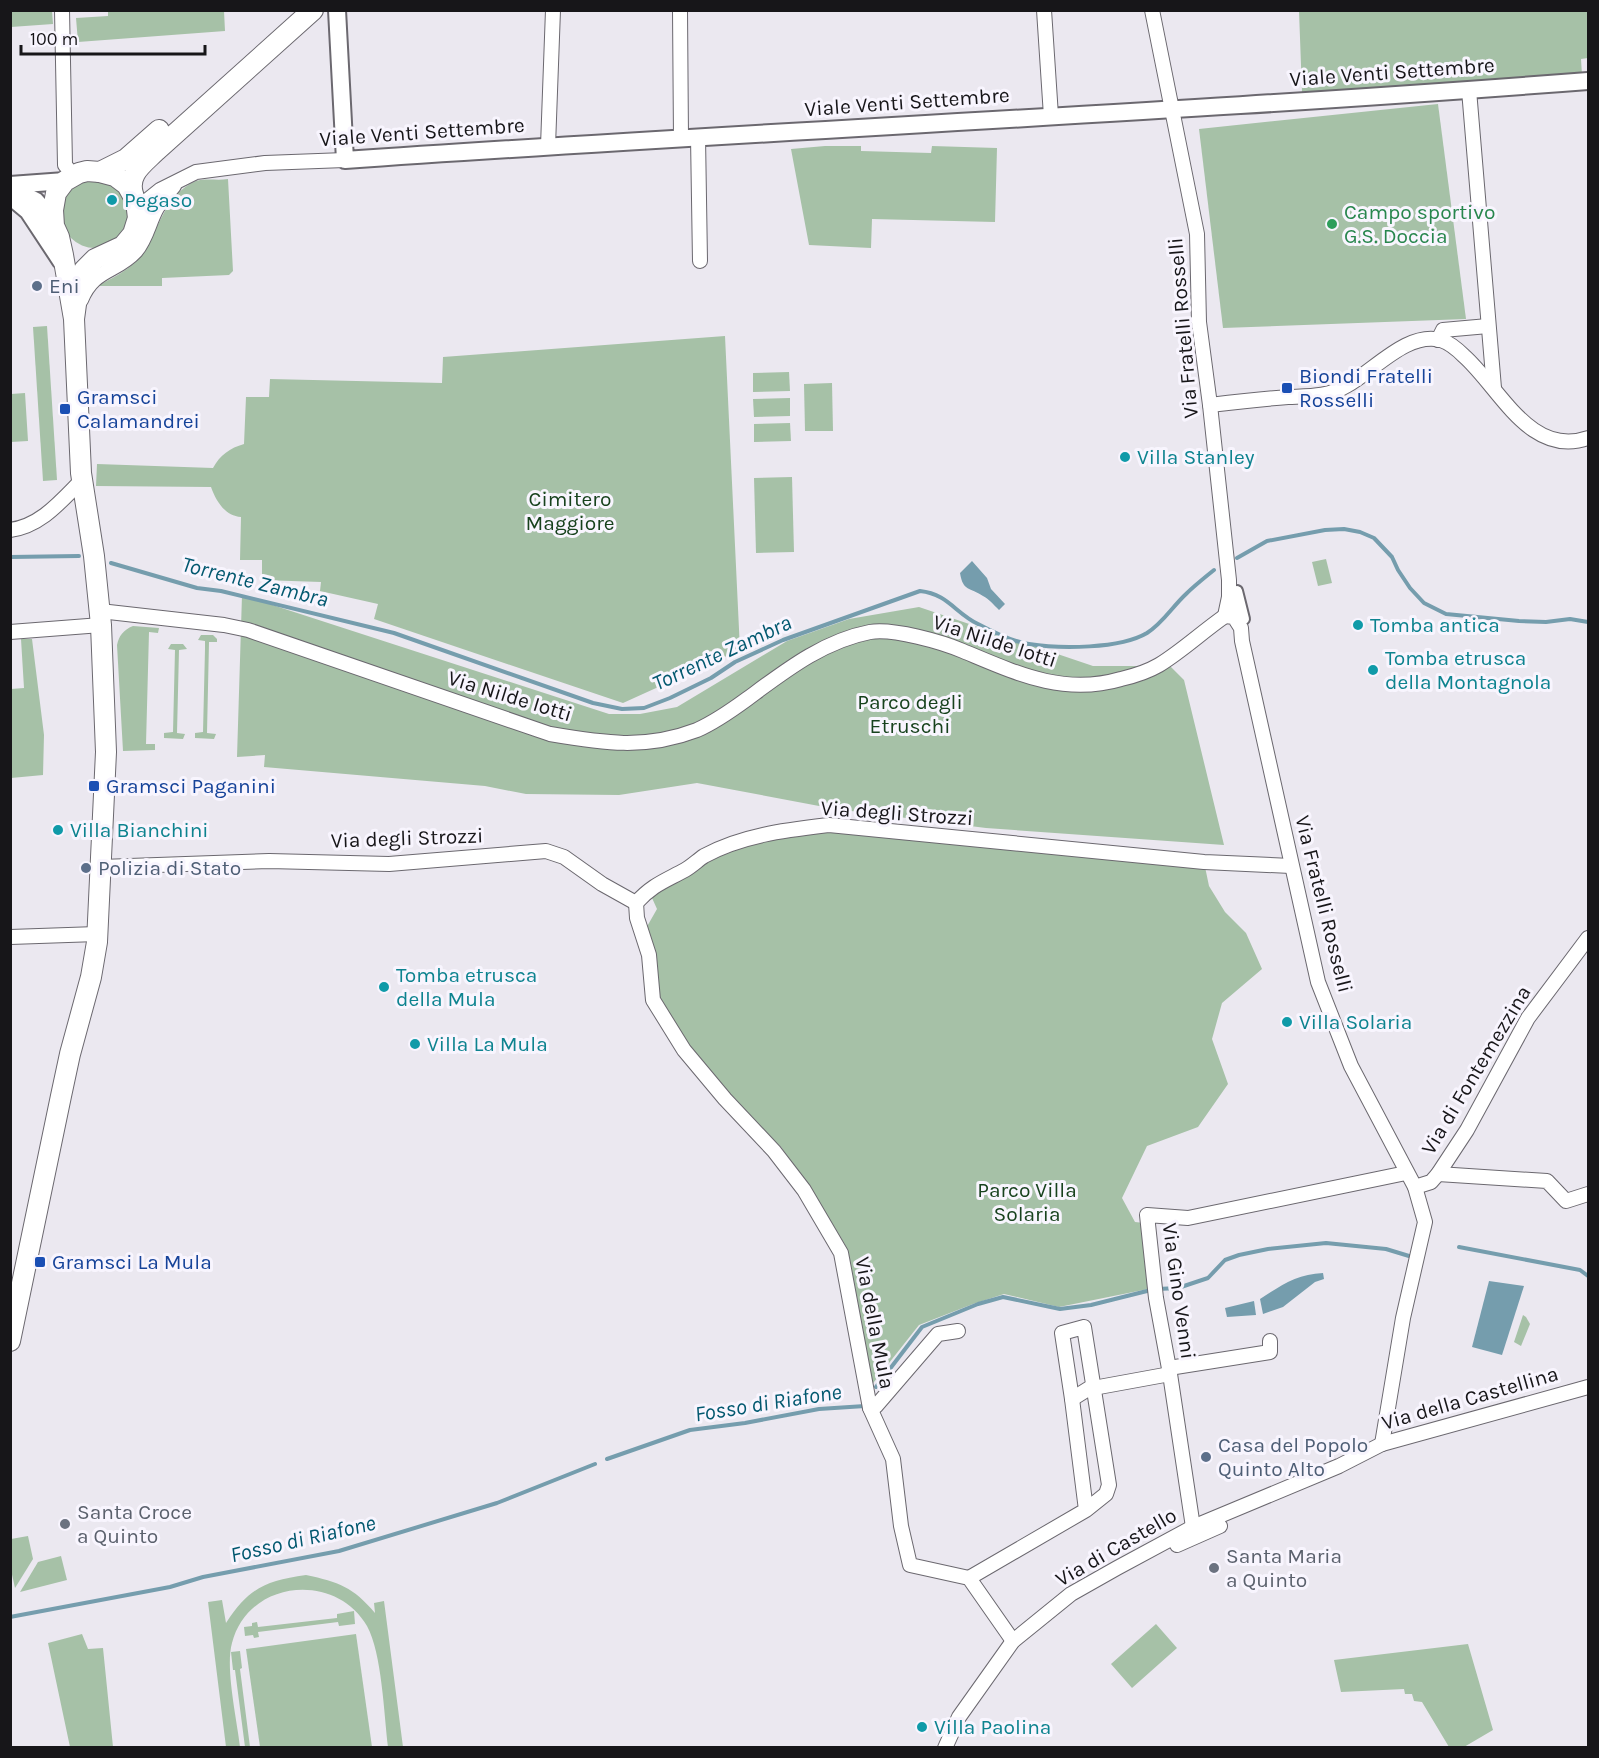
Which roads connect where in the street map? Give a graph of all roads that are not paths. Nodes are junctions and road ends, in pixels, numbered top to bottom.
1 (63, 10) edge
2 (293, 10) edge
3 (313, 10) edge
4 (337, 10) edge
5 (553, 10) edge
6 (680, 10) edge
7 (1044, 10) edge
8 (1152, 10) edge
9 (1588, 81) edge
10 (1469, 90) junction
11 (1173, 109) junction
12 (1051, 116) junction
13 (689, 138) junction
14 (549, 146) junction
15 (345, 160) junction
16 (100, 172) junction
17 (69, 178) junction
18 (181, 179) junction
19 (10, 186) edge
20 (133, 194) junction
21 (10, 196) edge
22 (138, 217) junction
23 (56, 228) junction
24 (103, 256) junction
25 (700, 261) dead end
26 (66, 268) junction
27 (75, 319) junction
28 (1488, 326) junction
29 (1438, 340) junction
30 (1494, 388) junction
31 (1210, 405) junction
32 (1588, 438) edge
33 (82, 480) junction
34 (10, 530) edge
35 (1225, 616) junction
36 (100, 618) junction
37 (10, 632) edge
38 (1291, 866) junction
39 (101, 867) junction
40 (636, 903) junction
41 (97, 934) junction
42 (10, 937) edge
43 (1588, 938) edge
44 (1406, 1173) junction
45 (1438, 1174) junction
46 (1415, 1187) junction
47 (1588, 1194) edge
48 (958, 1331) dead end
49 (10, 1341) edge
50 (1270, 1350) dead end
51 (1169, 1371) junction
52 (1588, 1387) edge
53 (1094, 1388) junction
54 (1072, 1400) junction
55 (870, 1408) junction
56 (1382, 1444) junction
57 (1363, 1453) joint
58 (1269, 1497) junction
59 (1086, 1510) junction
60 (1193, 1527) junction
61 (1117, 1568) junction
62 (969, 1578) junction
63 (1013, 1641) junction
64 (945, 1748) edge

1 - 17 street
2 - 16 main road
3 - 20 main road
4 - 15 street
5 - 14 street
6 - 13 street
7 - 12 street
8 - 11 street, Via Fratelli Rosselli
9 - 10 street, Viale Venti Settembre
10 - 11 street, Viale Venti Settembre
10 - 28 street
11 - 12 street, Viale Venti Settembre
11 - 31 street, Via Fratelli Rosselli
12 - 13 street, Viale Venti Settembre
13 - 14 street, Viale Venti Settembre
13 - 25 street
14 - 15 street, Viale Venti Settembre
15 - 18 street, Viale Venti Settembre
16 - 17 main road
16 - 20 main road
17 - 19 street
17 - 23 main road
18 - 22 street, Viale Venti Settembre
18 - 27 street
19 - 23 street
20 - 22 main road
21 - 26 street
22 - 24 main road
23 - 24 main road
23 - 26 main road
24 - 27 main road
26 - 27 main road
27 - 33 main road
28 - 29 street
28 - 30 street
29 - 30 street
29 - 31 street
30 - 32 street
31 - 35 street, Via Fratelli Rosselli
33 - 34 street
33 - 36 main road
35 - 36 street, Via Nilde Iotti
35 - 38 street, Via Fratelli Rosselli
36 - 37 street, Via Nilde Iotti
36 - 39 main road
38 - 40 street, Via degli Strozzi
38 - 44 street, Via Fratelli Rosselli
39 - 40 street, Via degli Strozzi
39 - 41 main road
40 - 55 street, Via della Mula
41 - 42 street
41 - 49 main road
43 - 45 street, Via di Fontemezzina
44 - 46 street, Via Fratelli Rosselli
44 - 51 street, Via Gino Venni
45 - 46 street, Via di Fontemezzina
45 - 47 street
46 - 56 street, Via Fratelli Rosselli
48 - 55 street
50 - 51 street
51 - 53 street
51 - 60 street, Via Gino Venni
52 - 56 street, Via della Castellina
53 - 54 street
53 - 54 street
53 - 59 street
54 - 59 street
55 - 62 street, Via della Mula
56 - 57 street, Via della Castellina
57 - 58 street, Via di Castello
58 - 60 street, Via di Castello
58 - 61 street
59 - 62 street
60 - 61 street, Via di Castello
61 - 63 street, Via di Castello
62 - 63 street
63 - 64 street, Via di Castello

